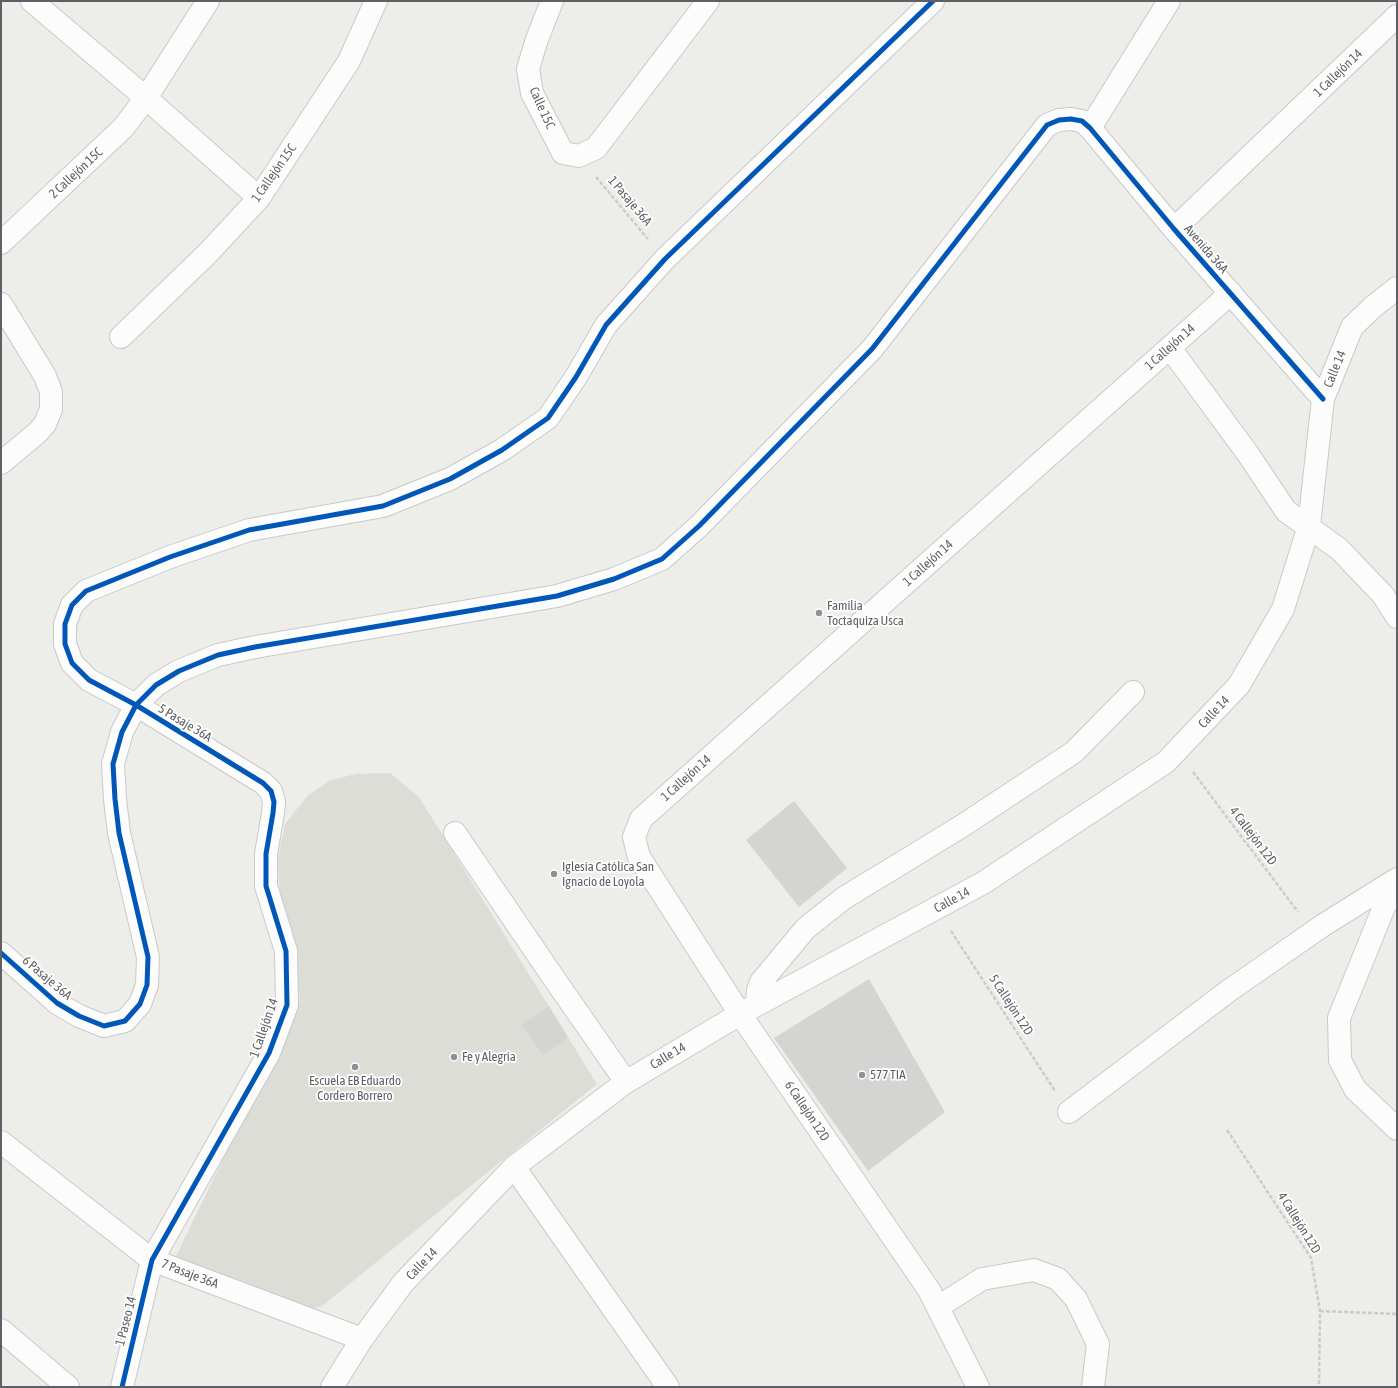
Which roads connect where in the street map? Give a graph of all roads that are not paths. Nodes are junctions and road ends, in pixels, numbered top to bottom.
1 (32, 1) edge
2 (208, 1) edge
3 (376, 1) edge
4 (552, 1) edge
5 (708, 1) edge
6 (933, 1) edge
7 (1169, 1) edge
8 (1397, 16) edge
9 (146, 98) junction
10 (1080, 123) junction
11 (259, 198) junction
12 (1174, 229) junction
13 (1, 243) edge
14 (1397, 288) edge
15 (1231, 293) junction
16 (1, 304) edge
17 (121, 337) dead end
18 (1170, 348) junction
19 (1323, 399) junction
20 (1, 463) edge
21 (1309, 526) junction
22 (1397, 617) edge
23 (1133, 692) dead end
24 (136, 706) junction
25 (274, 802) joint
26 (455, 832) dead end
27 (634, 837) joint
28 (1397, 879) edge
29 (1397, 888) edge
30 (1, 953) edge
31 (749, 1010) junction
32 (626, 1082) junction
33 (1069, 1112) road end
34 (1397, 1128) edge
35 (1, 1142) edge
36 (514, 1167) junction
37 (152, 1260) junction
38 (938, 1307) junction
39 (1, 1330) edge
40 (362, 1339) junction
41 (336, 1385) edge
42 (68, 1387) edge
43 (122, 1387) edge
44 (668, 1387) edge
45 (978, 1387) edge
46 (1093, 1387) edge

1 - 9 street
2 - 9 street, 2 Callejón 15C
3 - 11 street, 1 Callejón 15C
4 - 5 street, Calle 15C
6 - 24 street, 5 Pasaje 36A
7 - 10 street
8 - 12 street, 1 Callejón 14
9 - 11 street
9 - 13 street, 2 Callejón 15C
10 - 12 street, Avenida 36A
10 - 24 street
11 - 17 street, 1 Callejón 15C
12 - 15 street, Avenida 36A
14 - 19 street, Calle 14
15 - 18 street, 1 Callejón 14
15 - 19 street, Avenida 36A
16 - 20 street
18 - 21 street
18 - 27 street, 1 Callejón 14
19 - 21 street, Calle 14
21 - 22 street
21 - 31 street, Calle 14
23 - 31 street
24 - 25 street, 5 Pasaje 36A
24 - 30 street, 6 Pasaje 36A
25 - 37 street, 1 Callejón 14
26 - 32 street
27 - 31 street, 6 Callejón 12D
28 - 33 street
29 - 34 street
31 - 32 street, Calle 14
31 - 38 street, 6 Callejón 12D
32 - 36 street, Calle 14
35 - 37 street, 7 Pasaje 36A
36 - 40 street, Calle 14
36 - 44 street
37 - 40 street, 7 Pasaje 36A
37 - 43 street, 1 Paseo 14
38 - 45 street, 6 Callejón 12D
38 - 46 street
39 - 42 street
40 - 41 street, Calle 14

